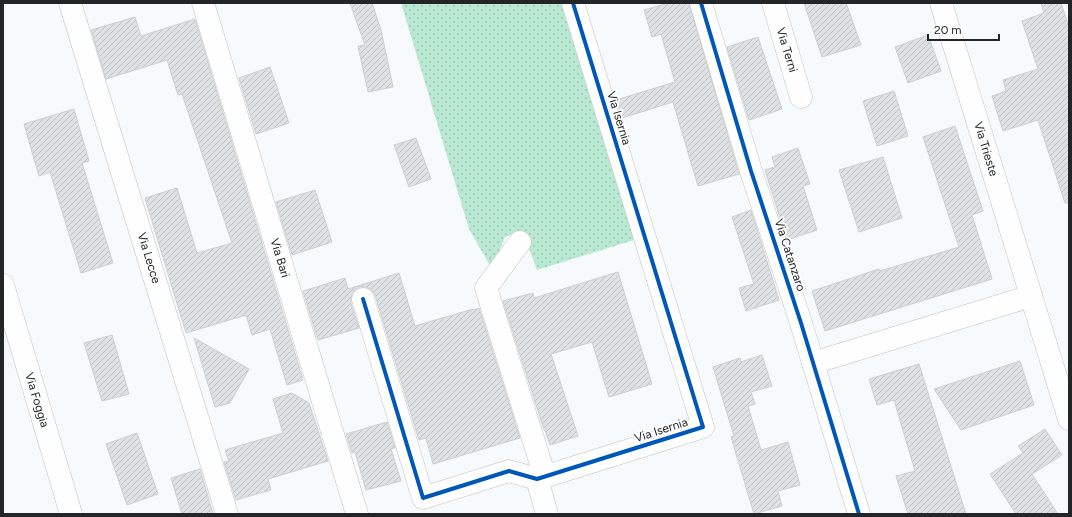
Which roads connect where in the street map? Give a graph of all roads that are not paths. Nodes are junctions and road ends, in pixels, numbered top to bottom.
1 (70, 3) edge
2 (203, 3) edge
3 (573, 3) edge
4 (701, 3) edge
5 (773, 3) edge
6 (941, 3) edge
7 (801, 97) dead end
8 (520, 242) dead end
9 (3, 285) edge
10 (1031, 296) junction
11 (363, 299) dead end
12 (813, 363) junction
13 (1069, 419) edge
14 (541, 478) junction
15 (71, 514) edge
16 (227, 514) edge
17 (357, 514) edge
18 (547, 514) edge
19 (858, 514) edge

1 - 16 street, Via Lecce
2 - 17 street, Via Bari
3 - 14 street, Via Isernia
4 - 12 street, Via Catanzaro
5 - 7 street, Via Terni
6 - 10 street, Via Trieste
8 - 14 street
9 - 15 street, Via Foggia
10 - 12 street
10 - 13 street, Via Trieste
11 - 14 street
12 - 19 street, Via Catanzaro
14 - 18 street

